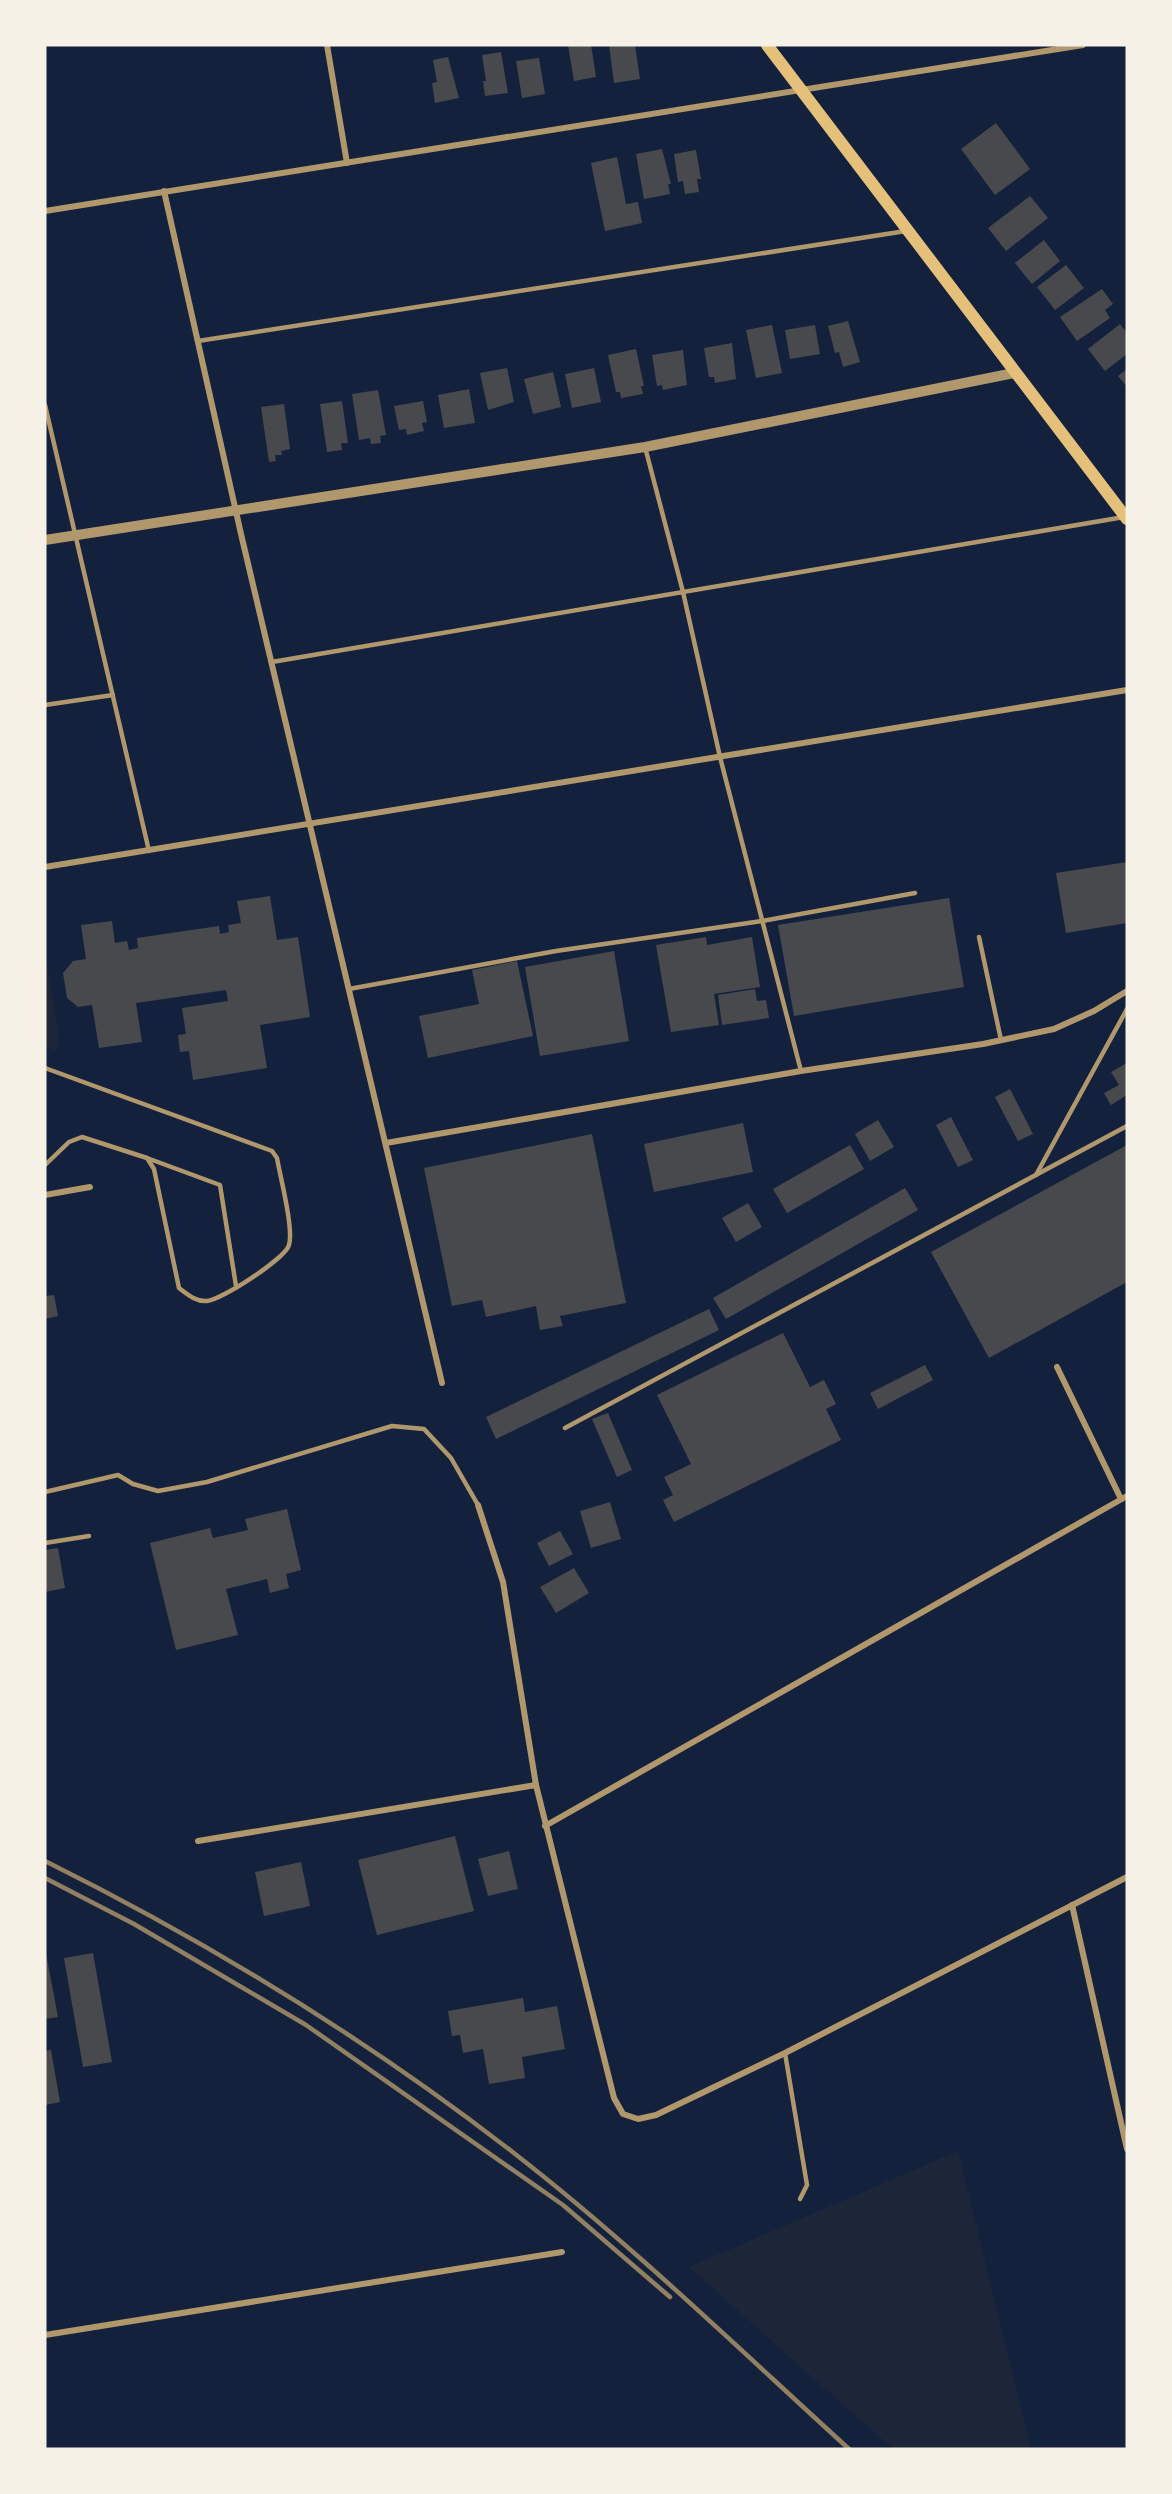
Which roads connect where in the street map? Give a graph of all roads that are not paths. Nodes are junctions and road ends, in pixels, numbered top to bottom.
1 (327, 45) edge
2 (767, 45) edge
3 (1083, 45) edge
4 (800, 89) junction
5 (347, 163) junction
6 (164, 191) junction
7 (45, 211) edge
8 (907, 231) junction
9 (198, 341) junction
10 (1014, 373) junction
11 (45, 405) edge
12 (645, 447) junction
13 (235, 509) junction
14 (1126, 518) edge
15 (75, 535) junction
16 (45, 540) edge
17 (684, 592) junction
18 (272, 662) junction
19 (1127, 690) edge
20 (113, 695) junction
21 (45, 705) edge
22 (720, 757) junction
23 (310, 825) junction
24 (149, 851) junction
25 (45, 867) edge
26 (915, 893) dead end
27 (762, 921) junction
28 (979, 937) dead end
29 (349, 989) junction
30 (1127, 991) edge
31 (1127, 1009) edge
32 (1001, 1040) junction
33 (45, 1068) edge
34 (801, 1071) junction
35 (1127, 1125) edge
36 (386, 1143) junction
37 (147, 1158) junction
38 (45, 1165) edge
39 (1036, 1174) junction
40 (90, 1187) dead end
41 (45, 1195) edge
42 (236, 1286) junction
43 (1057, 1367) dead end
44 (442, 1383) dead end
45 (565, 1428) dead end
46 (45, 1492) edge
47 (1124, 1497) edge
48 (478, 1505) joint
49 (89, 1536) dead end
50 (45, 1544) edge
51 (536, 1785) junction
52 (545, 1826) junction
53 (198, 1841) dead end
54 (1127, 1877) edge
55 (1072, 1905) junction
56 (785, 2053) junction
57 (1127, 2149) edge
58 (800, 2199) dead end
59 (562, 2252) dead end
60 (45, 2335) edge

1 - 5 street
2 - 4 main road
3 - 4 street
4 - 5 street
4 - 8 main road
5 - 6 street
6 - 7 street
6 - 9 street
8 - 9 lane
8 - 10 main road
9 - 13 street
10 - 12 street
10 - 14 main road
11 - 15 lane
12 - 13 street
12 - 17 lane
13 - 15 street
13 - 18 street
14 - 17 lane
15 - 16 street
15 - 20 lane
17 - 18 lane
17 - 22 lane
18 - 23 street
19 - 22 street
20 - 21 lane
20 - 24 lane
22 - 23 street
22 - 27 lane
23 - 24 street
23 - 29 street
24 - 25 street
26 - 27 lane
27 - 29 lane
27 - 34 lane
28 - 32 lane
29 - 36 street
30 - 32 street
31 - 39 lane
32 - 34 street
33 - 42 lane
34 - 36 street
35 - 39 lane
36 - 44 street
37 - 38 lane
37 - 42 lane
37 - 42 lane
39 - 45 lane
40 - 41 street
43 - 47 street
46 - 48 lane
47 - 52 street
48 - 51 street
49 - 50 lane
51 - 52 street
51 - 53 street
52 - 56 street
54 - 55 street
55 - 56 street
55 - 57 street
56 - 58 lane
59 - 60 street

